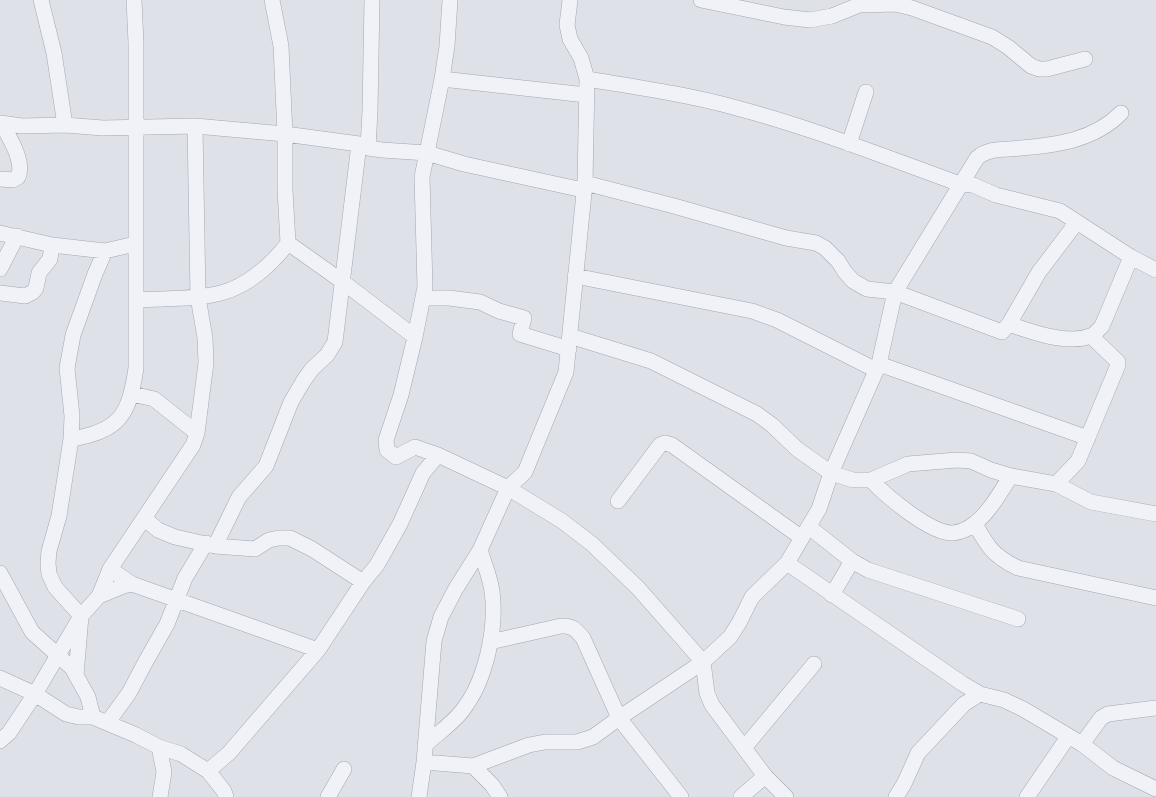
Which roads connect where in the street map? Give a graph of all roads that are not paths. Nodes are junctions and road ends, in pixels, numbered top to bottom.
1 (41, 0) edge
2 (134, 0) edge
3 (272, 0) edge
4 (372, 0) edge
5 (450, 0) edge
6 (570, 0) edge
7 (701, 0) edge
8 (1085, 59) dead end
9 (587, 78) junction
10 (442, 79) junction
11 (866, 92) dead end
12 (586, 95) junction
13 (1122, 113) dead end
14 (1, 123) edge
15 (65, 125) junction
16 (195, 126) junction
17 (135, 127) junction
18 (285, 134) junction
19 (849, 144) junction
20 (364, 146) junction
21 (427, 153) junction
22 (0, 179) edge
23 (960, 184) junction
24 (584, 187) junction
25 (1077, 222) junction
26 (0, 233) edge
27 (18, 236) junction
28 (288, 243) junction
29 (135, 244) junction
30 (52, 245) junction
31 (106, 251) junction
32 (1131, 257) junction
33 (0, 269) edge
34 (1156, 270) edge
35 (575, 276) junction
36 (343, 282) junction
37 (895, 292) junction
38 (0, 293) edge
39 (198, 297) junction
40 (423, 298) junction
41 (137, 300) junction
42 (1009, 324) junction
43 (1090, 336) junction
44 (415, 337) junction
45 (569, 342) junction
46 (877, 367) junction
47 (132, 394) junction
48 (197, 433) junction
49 (1088, 438) junction
50 (71, 439) junction
51 (415, 447) junction
52 (438, 455) junction
53 (423, 473) junction
54 (831, 473) junction
55 (1011, 476) junction
56 (871, 480) junction
57 (1056, 484) junction
58 (508, 488) junction
59 (618, 501) dead end
60 (1156, 514) edge
61 (144, 518) junction
62 (975, 524) junction
63 (806, 533) junction
64 (211, 545) junction
65 (480, 550) junction
66 (852, 561) junction
67 (787, 563) junction
68 (110, 569) junction
69 (2, 582) edge
70 (363, 582) junction
71 (132, 584) junction
72 (832, 595) junction
73 (99, 596) junction
74 (1156, 598) edge
75 (177, 600) junction
76 (81, 616) junction
77 (1018, 619) dead end
78 (490, 642) junction
79 (318, 650) junction
80 (57, 653) junction
81 (704, 662) junction
82 (814, 664) dead end
83 (76, 675) junction
84 (0, 678) edge
85 (963, 684) junction
86 (34, 694) junction
87 (980, 694) junction
88 (964, 704) junction
89 (1156, 708) edge
90 (93, 717) junction
91 (619, 718) junction
92 (108, 722) junction
93 (1068, 736) junction
94 (0, 741) edge
95 (1082, 744) junction
96 (425, 745) junction
97 (159, 747) junction
98 (744, 748) junction
99 (181, 754) junction
100 (424, 762) junction
101 (473, 766) junction
102 (344, 768) dead end
103 (164, 772) junction
104 (208, 772) junction
105 (765, 776) junction
106 (1156, 789) edge
107 (160, 797) edge
108 (226, 797) edge
109 (328, 797) edge
110 (419, 797) edge
111 (500, 797) edge
112 (681, 797) edge
113 (741, 797) edge
114 (786, 797) edge
115 (896, 797) edge
116 (1026, 797) edge

1 - 15 street
2 - 17 street
3 - 18 street
4 - 20 street
5 - 10 street
6 - 9 street
7 - 8 street
9 - 12 street
9 - 19 street
10 - 12 street
10 - 21 street
11 - 19 street
12 - 24 street
13 - 23 street
14 - 15 street
14 - 22 street
15 - 17 street
16 - 17 street
16 - 18 street
16 - 39 street
17 - 29 street
18 - 20 street
18 - 28 street
19 - 23 street
20 - 21 street
20 - 36 street
21 - 24 street
21 - 40 street
23 - 25 street
23 - 37 street
24 - 35 street
24 - 37 street
25 - 32 street
25 - 42 street
26 - 27 street
27 - 30 street
27 - 33 street
28 - 36 street
28 - 39 street
29 - 31 street
29 - 41 street
30 - 31 street
30 - 38 street
31 - 50 street
32 - 34 street
32 - 43 street
35 - 45 street
35 - 46 street
36 - 44 street
36 - 64 street
37 - 42 street
37 - 46 street
39 - 41 street
39 - 48 street
40 - 44 street
40 - 45 street
41 - 47 street
42 - 43 street
43 - 49 street
44 - 51 street
45 - 54 street
45 - 58 street
46 - 49 street
46 - 54 street
47 - 48 street
47 - 50 street
48 - 61 street
49 - 57 street
50 - 76 street
51 - 52 street
51 - 53 street
52 - 53 street
52 - 58 street
53 - 70 street
54 - 56 street
54 - 63 street
55 - 56 street
55 - 57 street
55 - 62 street
56 - 62 street
57 - 60 street
58 - 65 street
58 - 81 street
59 - 63 street
61 - 64 street
61 - 68 street
62 - 74 street
63 - 66 street
63 - 67 street
64 - 70 street
64 - 75 street
65 - 78 street
65 - 96 street
66 - 72 street
66 - 77 street
67 - 72 street
67 - 81 street
68 - 71 street
68 - 73 street
69 - 80 street
70 - 79 street
71 - 73 street
71 - 75 street
72 - 85 street
73 - 76 street
75 - 79 street
75 - 92 street
76 - 80 street
76 - 83 street
78 - 91 street
78 - 96 street
79 - 104 street
80 - 83 street
80 - 86 street
81 - 91 street
81 - 98 street
82 - 98 street
83 - 90 street
84 - 86 street
85 - 87 street
85 - 88 street
86 - 90 street
86 - 94 street
87 - 88 street
87 - 93 street
88 - 115 street
89 - 95 street
90 - 92 street
91 - 101 street
91 - 112 street
92 - 97 street
93 - 95 street
93 - 116 street
95 - 106 street
96 - 100 street
97 - 99 street
97 - 103 street
98 - 105 street
99 - 103 street
99 - 104 street
100 - 101 street
100 - 110 street
101 - 111 street
102 - 109 street
103 - 107 street
104 - 108 street
105 - 113 street
105 - 114 street

